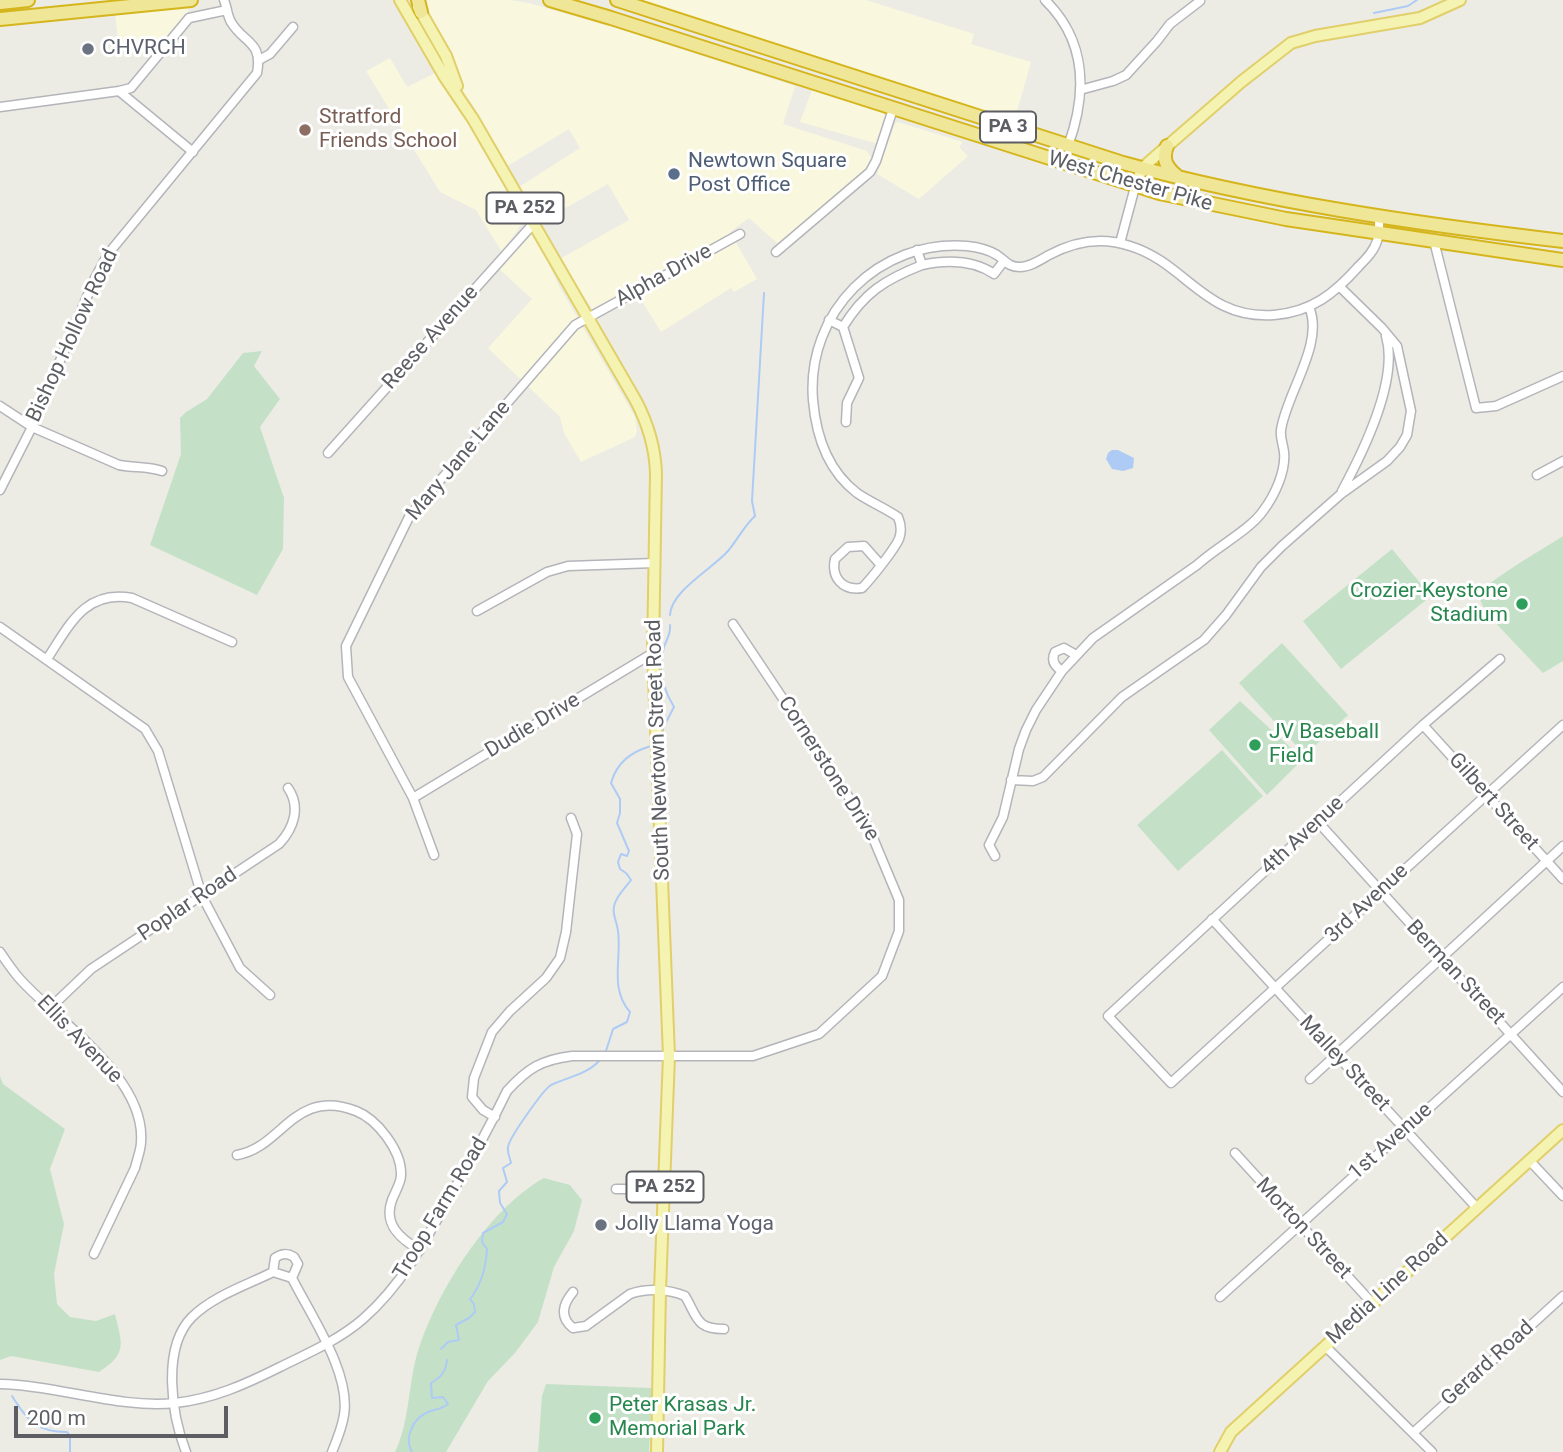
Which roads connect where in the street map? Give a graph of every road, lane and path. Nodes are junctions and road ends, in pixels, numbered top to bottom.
1 (28, 0) edge
2 (191, 0) edge
3 (224, 0) edge
4 (400, 0) edge
5 (550, 0) edge
6 (617, 0) edge
7 (1045, 0) edge
8 (1460, 0) edge
9 (1200, 1) edge
10 (0, 3) edge
11 (418, 4) edge
12 (227, 10) junction
13 (0, 19) edge
14 (293, 27) dead end
15 (259, 60) junction
16 (1080, 90) junction
17 (120, 92) junction
18 (461, 99) junction
19 (0, 107) edge
20 (893, 109) junction
21 (1068, 146) junction
22 (1167, 146) junction
23 (193, 152) junction
24 (1142, 169) junction
25 (1180, 178) junction
26 (1135, 187) junction
27 (1379, 215) junction
28 (534, 223) junction
29 (1379, 233) junction
30 (740, 234) dead end
31 (1563, 241) edge
32 (1434, 242) junction
33 (1120, 243) junction
34 (917, 250) junction
35 (775, 252) dead end
36 (1563, 260) edge
37 (1004, 261) junction
38 (922, 265) junction
39 (1340, 287) junction
40 (1309, 307) junction
41 (588, 318) junction
42 (829, 320) junction
43 (843, 327) junction
44 (1385, 331) junction
45 (1563, 376) edge
46 (0, 406) edge
47 (846, 422) dead end
48 (32, 427) junction
49 (328, 453) dead end
50 (1563, 461) edge
51 (162, 471) dead end
52 (1537, 475) dead end
53 (0, 489) edge
54 (1340, 494) junction
55 (655, 563) junction
56 (880, 564) junction
57 (477, 611) dead end
58 (733, 624) dead end
59 (0, 627) edge
60 (232, 642) dead end
61 (653, 653) junction
62 (1076, 655) junction
63 (47, 659) junction
64 (1500, 659) dead end
65 (1062, 671) junction
66 (1423, 725) junction
67 (1563, 725) edge
68 (1012, 780) junction
69 (288, 789) dead end
70 (1486, 794) junction
71 (413, 798) junction
72 (570, 818) dead end
73 (1318, 822) junction
74 (1563, 846) edge
75 (433, 855) dead end
76 (995, 856) dead end
77 (1547, 861) junction
78 (1563, 879) edge
79 (1380, 891) junction
80 (202, 897) junction
81 (1212, 919) junction
82 (0, 952) edge
83 (1442, 958) junction
84 (1563, 987) edge
85 (1274, 989) junction
86 (270, 995) dead end
87 (50, 1008) junction
88 (1511, 1034) junction
89 (1336, 1055) junction
90 (669, 1056) junction
91 (1310, 1079) dead end
92 (1171, 1083) joint
93 (1563, 1092) edge
94 (495, 1117) junction
95 (1405, 1129) junction
96 (1563, 1130) edge
97 (1235, 1153) dead end
98 (237, 1154) dead end
99 (1529, 1160) junction
100 (616, 1189) dead end
101 (639, 1189) dead end
102 (1563, 1196) edge
103 (1477, 1208) junction
104 (1299, 1226) junction
105 (420, 1250) junction
106 (94, 1254) dead end
107 (273, 1272) junction
108 (292, 1278) junction
109 (660, 1290) junction
110 (573, 1292) dead end
111 (1563, 1296) edge
112 (1220, 1297) dead end
113 (1372, 1303) junction
114 (724, 1329) dead end
115 (326, 1344) junction
116 (1325, 1346) junction
117 (0, 1384) edge
118 (174, 1403) junction
119 (1413, 1433) junction
120 (186, 1452) edge
121 (332, 1452) edge
122 (657, 1452) edge
123 (1220, 1452) edge
124 (1432, 1452) edge

1 - 10 highway
2 - 13 highway
3 - 12 street
4 - 18 main road, PA 252
5 - 20 highway, West Chester Pike / PA 3
6 - 21 highway, West Chester Pike / PA 3
7 - 16 street
8 - 22 main road
9 - 16 street
11 - 18 main road, PA 252
12 - 15 street
12 - 17 street
14 - 15 street, Bishop Hollow Road
15 - 23 street, Bishop Hollow Road
16 - 21 street
17 - 19 street
17 - 23 street
18 - 28 main road, South Newtown Street Road / PA 252
20 - 26 highway, West Chester Pike / PA 3
20 - 35 street
21 - 24 highway, West Chester Pike / PA 3
22 - 24 main road
22 - 25 highway
23 - 48 street, Bishop Hollow Road
24 - 25 highway, West Chester Pike / PA 3
24 - 26 main road
25 - 27 highway, West Chester Pike / PA 3
26 - 29 highway, West Chester Pike / PA 3
26 - 33 street
27 - 29 street
27 - 31 highway, West Chester Pike / PA 3
28 - 41 main road, South Newtown Street Road / PA 252
28 - 49 street, Reese Avenue
29 - 32 highway, West Chester Pike / PA 3
29 - 39 street
30 - 41 street, Alpha Drive
32 - 36 highway, West Chester Pike / PA 3
32 - 45 street
33 - 37 street
33 - 40 street
34 - 37 street
34 - 38 street
34 - 42 street
37 - 38 street
38 - 43 street
39 - 40 street
39 - 44 street
40 - 62 street
41 - 55 main road, South Newtown Street Road / PA 252
41 - 71 street, Mary Jane Lane
42 - 43 street
42 - 56 street
43 - 47 street
44 - 54 street
44 - 54 street
46 - 48 street
48 - 51 street
48 - 53 street, Bishop Hollow Road
50 - 52 street
54 - 68 street
55 - 57 street
55 - 61 main road, South Newtown Street Road / PA 252
56 - 56 street
58 - 90 street, Cornerstone Drive
59 - 63 street
60 - 63 street
61 - 71 street, Dudie Drive
61 - 90 main road, South Newtown Street Road / PA 252
62 - 65 street
62 - 65 street
63 - 80 street
64 - 66 street, 4th Avenue
65 - 68 street
66 - 70 street, Gilbert Street
66 - 73 street, 4th Avenue
67 - 70 street, 3rd Avenue
68 - 76 street
69 - 80 street, Poplar Road
70 - 77 street, Gilbert Street
70 - 79 street, 3rd Avenue
71 - 75 street, Mary Jane Lane
72 - 94 street
73 - 79 street, Berman Street
73 - 81 street, 4th Avenue
74 - 77 street
77 - 78 street, Gilbert Street
77 - 83 street
79 - 83 street, Berman Street
79 - 85 street, 3rd Avenue
80 - 86 street
80 - 87 street, Poplar Road
81 - 85 street, Malley Street
81 - 92 street, 4th Avenue
82 - 87 street, Ellis Avenue
83 - 88 street, Berman Street
83 - 89 street
84 - 88 street, 1st Avenue
85 - 89 street, Malley Street
85 - 92 street, 3rd Avenue
87 - 106 street, Ellis Avenue
88 - 93 street, Berman Street
88 - 95 street, 1st Avenue
89 - 91 street
89 - 95 street, Malley Street
90 - 94 street, Troop Farm Road
90 - 109 main road, South Newtown Street Road / PA 252
94 - 105 street, Troop Farm Road
95 - 103 street, Malley Street
95 - 104 street, 1st Avenue
96 - 99 main road, Media Line Road
97 - 104 street, Morton Street
98 - 105 street
99 - 102 street
99 - 103 main road, Media Line Road
100 - 101 street
103 - 113 main road, Media Line Road
104 - 112 street, 1st Avenue
104 - 113 street, Morton Street
105 - 115 street, Troop Farm Road
107 - 108 street
107 - 108 street
107 - 118 street
108 - 115 street
109 - 110 street
109 - 114 street
109 - 122 main road, South Newtown Street Road / PA 252
111 - 119 street, Gerard Road
113 - 116 main road, Media Line Road
115 - 118 street, Troop Farm Road
115 - 121 street
116 - 119 street
116 - 123 main road, Media Line Road
117 - 118 street, Troop Farm Road
118 - 120 street
119 - 124 street

